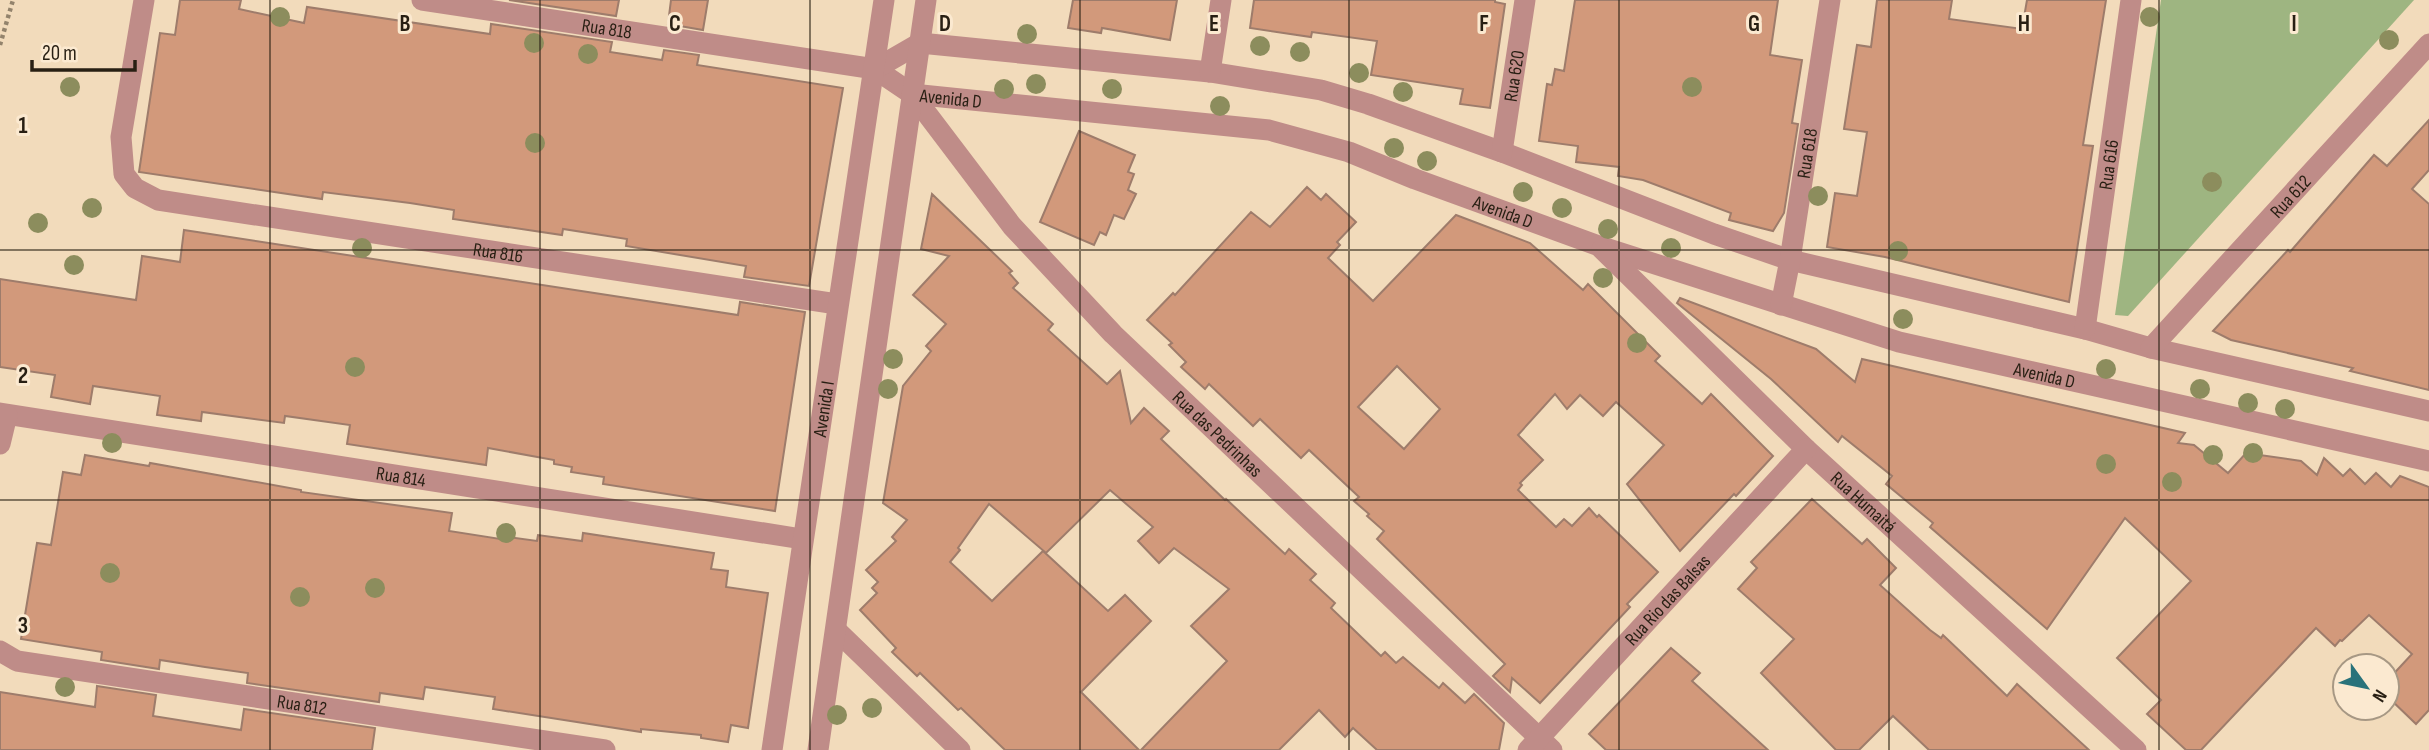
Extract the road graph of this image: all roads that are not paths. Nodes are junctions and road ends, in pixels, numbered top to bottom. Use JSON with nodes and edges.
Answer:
{"nodes":[{"id":1,"x":144,"y":0,"type":"edge"},
{"id":2,"x":422,"y":0,"type":"edge"},
{"id":3,"x":884,"y":0,"type":"edge"},
{"id":4,"x":926,"y":0,"type":"edge"},
{"id":5,"x":1221,"y":0,"type":"edge"},
{"id":6,"x":1525,"y":0,"type":"edge"},
{"id":7,"x":1830,"y":0,"type":"edge"},
{"id":8,"x":2131,"y":0,"type":"edge"},
{"id":9,"x":920,"y":43,"type":"junction"},
{"id":10,"x":2429,"y":44,"type":"edge"},
{"id":11,"x":875,"y":69,"type":"junction"},
{"id":12,"x":1210,"y":72,"type":"junction"},
{"id":13,"x":912,"y":94,"type":"junction"},
{"id":14,"x":1502,"y":152,"type":"junction"},
{"id":15,"x":1599,"y":246,"type":"junction"},
{"id":16,"x":1790,"y":260,"type":"junction"},
{"id":17,"x":837,"y":303,"type":"junction"},
{"id":18,"x":1781,"y":304,"type":"junction"},
{"id":19,"x":2085,"y":329,"type":"junction"},
{"id":20,"x":2151,"y":348,"type":"junction"},
{"id":21,"x":2429,"y":411,"type":"edge"},
{"id":22,"x":4,"y":414,"type":"edge"},
{"id":23,"x":0,"y":444,"type":"edge"},
{"id":24,"x":1805,"y":449,"type":"junction"},
{"id":25,"x":2429,"y":461,"type":"edge"},
{"id":26,"x":802,"y":539,"type":"junction"},
{"id":27,"x":836,"y":630,"type":"junction"},
{"id":28,"x":0,"y":651,"type":"edge"},
{"id":29,"x":1540,"y":746,"type":"edge"},
{"id":30,"x":605,"y":750,"type":"edge"},
{"id":31,"x":772,"y":750,"type":"edge"},
{"id":32,"x":818,"y":750,"type":"edge"},
{"id":33,"x":960,"y":750,"type":"edge"},
{"id":34,"x":2136,"y":750,"type":"edge"}],
"edges":[{"from":1,"to":17,"type":"street","name":"Rua 816"},
{"from":2,"to":11,"type":"street","name":"Rua 818"},
{"from":3,"to":11,"type":"street","name":"Avenida I"},
{"from":4,"to":9,"type":"street"},
{"from":5,"to":12,"type":"street"},
{"from":6,"to":14,"type":"street","name":"Rua 620"},
{"from":7,"to":16,"type":"street","name":"Rua 618"},
{"from":8,"to":19,"type":"street","name":"Rua 616"},
{"from":9,"to":11,"type":"street"},
{"from":9,"to":12,"type":"street"},
{"from":9,"to":13,"type":"street"},
{"from":10,"to":20,"type":"street","name":"Rua 612"},
{"from":11,"to":13,"type":"street","name":"Avenida D"},
{"from":11,"to":17,"type":"street","name":"Avenida I"},
{"from":12,"to":14,"type":"street"},
{"from":13,"to":15,"type":"street","name":"Avenida D"},
{"from":13,"to":27,"type":"street"},
{"from":13,"to":29,"type":"street","name":"Rua das Pedrinhas"},
{"from":14,"to":16,"type":"street"},
{"from":15,"to":18,"type":"street","name":"Avenida D"},
{"from":15,"to":24,"type":"street","name":"Rua Humaitá"},
{"from":16,"to":18,"type":"street","name":"Rua 618"},
{"from":16,"to":19,"type":"street"},
{"from":17,"to":26,"type":"street","name":"Avenida I"},
{"from":18,"to":25,"type":"street","name":"Avenida D"},
{"from":19,"to":20,"type":"street"},
{"from":20,"to":21,"type":"street"},
{"from":22,"to":23,"type":"street"},
{"from":22,"to":26,"type":"street","name":"Rua 814"},
{"from":24,"to":29,"type":"street","name":"Rua Rio das Balsas"},
{"from":24,"to":34,"type":"street","name":"Rua Humaitá"},
{"from":26,"to":31,"type":"street","name":"Avenida I"},
{"from":27,"to":32,"type":"street"},
{"from":27,"to":33,"type":"street"},
{"from":28,"to":30,"type":"street","name":"Rua 812"}]}
